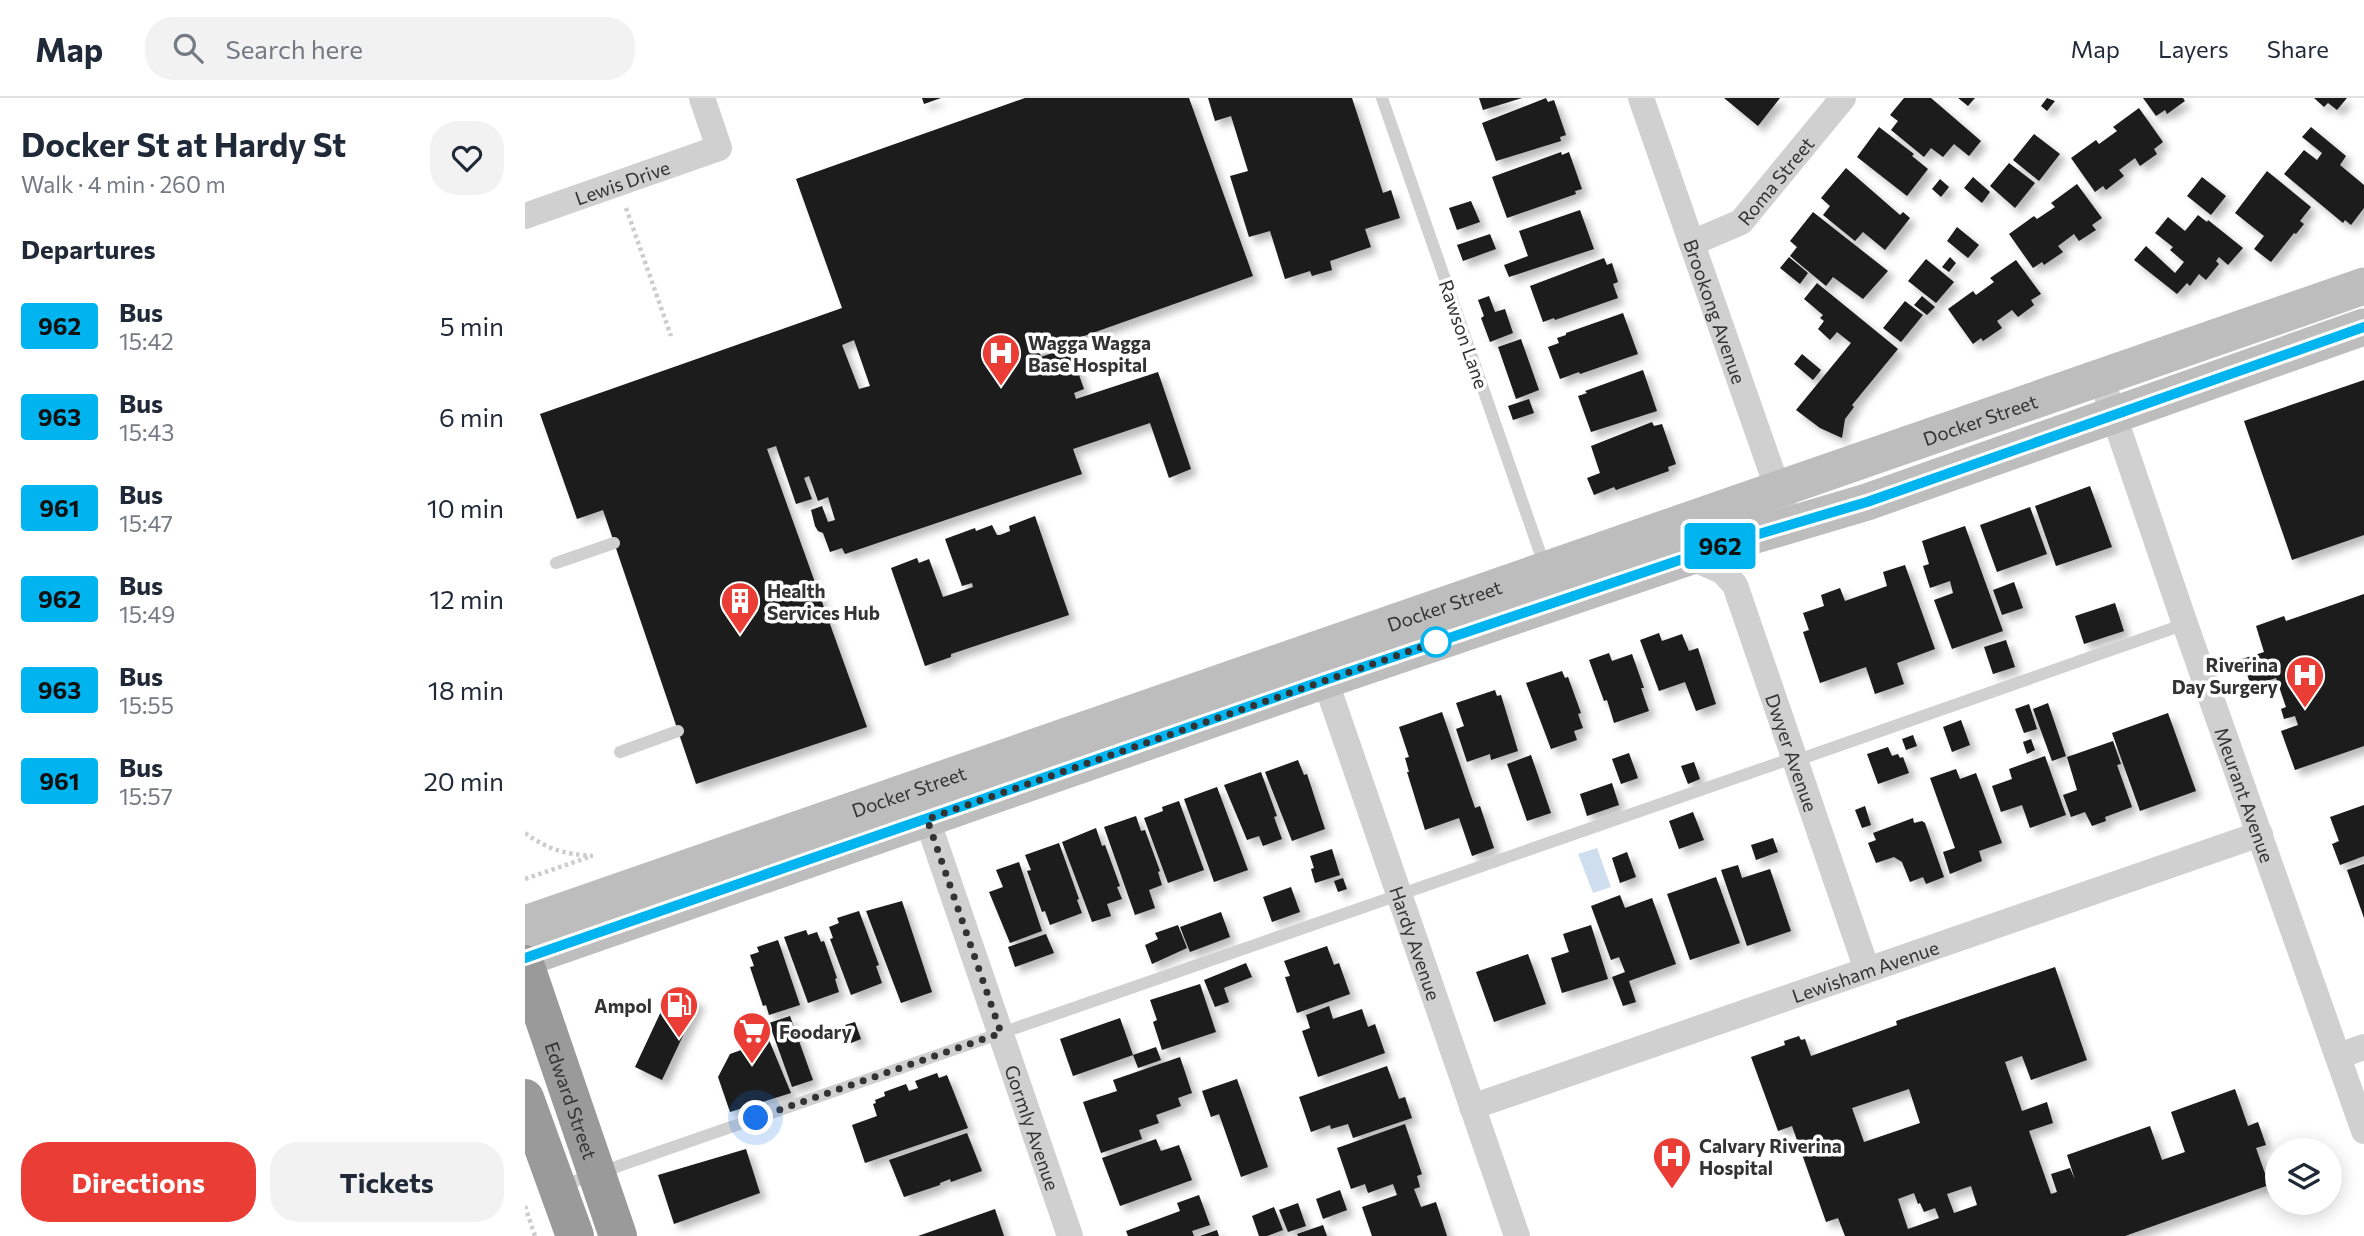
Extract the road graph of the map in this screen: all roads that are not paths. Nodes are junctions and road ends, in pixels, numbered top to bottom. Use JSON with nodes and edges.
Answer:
{"nodes":[{"id":1,"x":702,"y":98,"type":"edge"},
{"id":2,"x":1382,"y":98,"type":"edge"},
{"id":3,"x":1641,"y":98,"type":"edge"},
{"id":4,"x":1843,"y":98,"type":"edge"},
{"id":5,"x":525,"y":216,"type":"edge"},
{"id":6,"x":1692,"y":243,"type":"junction"},
{"id":7,"x":2364,"y":286,"type":"edge"},
{"id":8,"x":2364,"y":327,"type":"edge"},
{"id":9,"x":2101,"y":378,"type":"junction"},
{"id":10,"x":2115,"y":415,"type":"junction"},
{"id":11,"x":1779,"y":490,"type":"junction"},
{"id":12,"x":1790,"y":526,"type":"junction"},
{"id":13,"x":614,"y":543,"type":"dead end"},
{"id":14,"x":1690,"y":557,"type":"junction"},
{"id":15,"x":556,"y":564,"type":"dead end"},
{"id":16,"x":1546,"y":571,"type":"junction"},
{"id":17,"x":2185,"y":624,"type":"junction"},
{"id":18,"x":1320,"y":665,"type":"junction"},
{"id":19,"x":678,"y":731,"type":"dead end"},
{"id":20,"x":621,"y":752,"type":"dead end"},
{"id":21,"x":1794,"y":760,"type":"junction"},
{"id":22,"x":927,"y":819,"type":"junction"},
{"id":23,"x":2260,"y":834,"type":"junction"},
{"id":24,"x":1399,"y":895,"type":"junction"},
{"id":25,"x":525,"y":924,"type":"edge"},
{"id":26,"x":525,"y":958,"type":"edge"},
{"id":27,"x":525,"y":964,"type":"edge"},
{"id":28,"x":1867,"y":970,"type":"junction"},
{"id":29,"x":1001,"y":1033,"type":"junction"},
{"id":30,"x":2364,"y":1047,"type":"edge"},
{"id":31,"x":2337,"y":1056,"type":"junction"},
{"id":32,"x":525,"y":1097,"type":"edge"},
{"id":33,"x":1472,"y":1107,"type":"junction"},
{"id":34,"x":2364,"y":1131,"type":"edge"},
{"id":35,"x":597,"y":1174,"type":"junction"},
{"id":36,"x":558,"y":1188,"type":"junction"},
{"id":37,"x":575,"y":1236,"type":"edge"},
{"id":38,"x":618,"y":1236,"type":"edge"},
{"id":39,"x":1070,"y":1236,"type":"edge"},
{"id":40,"x":1517,"y":1236,"type":"edge"}],
"edges":[{"from":1,"to":5,"type":"street","name":"Lewis Drive"},
{"from":2,"to":16,"type":"lane","name":"Rawson Lane"},
{"from":3,"to":6,"type":"street","name":"Brookong Avenue"},
{"from":4,"to":6,"type":"street","name":"Roma Street"},
{"from":6,"to":11,"type":"street","name":"Brookong Avenue"},
{"from":7,"to":9,"type":"main road","name":"Docker Street"},
{"from":8,"to":10,"type":"main road","name":"Docker Street"},
{"from":9,"to":10,"type":"street","name":"Meurant Avenue"},
{"from":9,"to":11,"type":"main road","name":"Docker Street"},
{"from":10,"to":12,"type":"main road","name":"Docker Street"},
{"from":10,"to":17,"type":"street","name":"Meurant Avenue"},
{"from":11,"to":12,"type":"street","name":"Brookong Avenue"},
{"from":11,"to":16,"type":"main road","name":"Docker Street"},
{"from":12,"to":14,"type":"main road","name":"Docker Street"},
{"from":13,"to":15,"type":"lane"},
{"from":14,"to":18,"type":"main road","name":"Docker Street"},
{"from":14,"to":21,"type":"street","name":"Dwyer Avenue"},
{"from":16,"to":18,"type":"main road","name":"Docker Street"},
{"from":17,"to":21,"type":"lane"},
{"from":17,"to":23,"type":"street","name":"Meurant Avenue"},
{"from":18,"to":22,"type":"main road","name":"Docker Street"},
{"from":18,"to":24,"type":"street","name":"Hardy Avenue"},
{"from":18,"to":25,"type":"main road","name":"Docker Street"},
{"from":19,"to":20,"type":"lane"},
{"from":21,"to":24,"type":"lane"},
{"from":21,"to":28,"type":"street","name":"Dwyer Avenue"},
{"from":22,"to":26,"type":"main road","name":"Docker Street"},
{"from":22,"to":29,"type":"street","name":"Gormly Avenue"},
{"from":23,"to":28,"type":"street","name":"Lewisham Avenue"},
{"from":23,"to":31,"type":"street","name":"Meurant Avenue"},
{"from":24,"to":29,"type":"lane"},
{"from":24,"to":33,"type":"street","name":"Hardy Avenue"},
{"from":27,"to":35,"type":"highway","name":"Edward Street"},
{"from":28,"to":33,"type":"street","name":"Lewisham Avenue"},
{"from":29,"to":35,"type":"lane"},
{"from":29,"to":39,"type":"street","name":"Gormly Avenue"},
{"from":30,"to":31,"type":"street"},
{"from":31,"to":34,"type":"street","name":"Meurant Avenue"},
{"from":32,"to":36,"type":"highway"},
{"from":33,"to":40,"type":"street","name":"Hardy Avenue"},
{"from":35,"to":36,"type":"lane"},
{"from":35,"to":38,"type":"highway","name":"Edward Street"},
{"from":36,"to":37,"type":"highway"}]}
